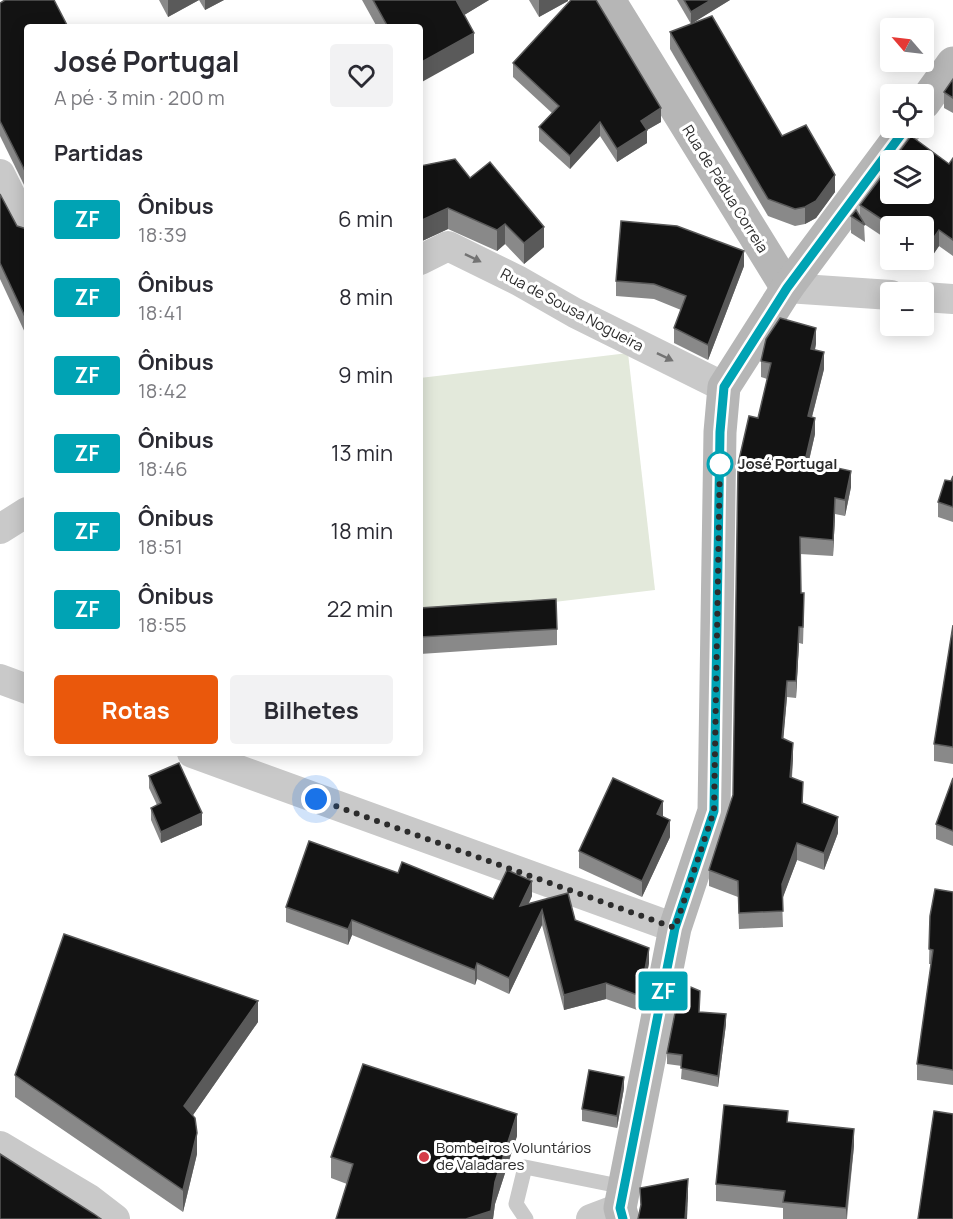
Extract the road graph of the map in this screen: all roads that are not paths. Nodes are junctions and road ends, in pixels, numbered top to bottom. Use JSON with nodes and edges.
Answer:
{"nodes":[{"id":1,"x":609,"y":0,"type":"edge"},
{"id":2,"x":953,"y":63,"type":"edge"},
{"id":3,"x":934,"y":89,"type":"edge"},
{"id":4,"x":899,"y":138,"type":"edge"},
{"id":5,"x":0,"y":174,"type":"edge"},
{"id":6,"x":24,"y":222,"type":"edge"},
{"id":7,"x":423,"y":258,"type":"edge"},
{"id":8,"x":787,"y":288,"type":"junction"},
{"id":9,"x":880,"y":294,"type":"edge"},
{"id":10,"x":934,"y":298,"type":"edge"},
{"id":11,"x":953,"y":299,"type":"edge"},
{"id":12,"x":724,"y":387,"type":"junction"},
{"id":13,"x":24,"y":514,"type":"edge"},
{"id":14,"x":0,"y":529,"type":"edge"},
{"id":15,"x":0,"y":679,"type":"edge"},
{"id":16,"x":24,"y":688,"type":"edge"},
{"id":17,"x":200,"y":756,"type":"edge"},
{"id":18,"x":675,"y":928,"type":"junction"},
{"id":19,"x":0,"y":1146,"type":"edge"},
{"id":20,"x":615,"y":1208,"type":"edge"},
{"id":21,"x":115,"y":1219,"type":"edge"},
{"id":22,"x":526,"y":1219,"type":"edge"}],
"edges":[{"from":1,"to":8,"type":"main road","name":"Rua de Pádua Correia"},
{"from":2,"to":3,"type":"main road"},
{"from":4,"to":8,"type":"main road"},
{"from":5,"to":6,"type":"street"},
{"from":7,"to":12,"type":"street","name":"Rua de Sousa Nogueira","one_way":true},
{"from":8,"to":9,"type":"street"},
{"from":8,"to":12,"type":"main road"},
{"from":10,"to":11,"type":"street"},
{"from":12,"to":18,"type":"main road"},
{"from":13,"to":14,"type":"street"},
{"from":15,"to":16,"type":"street"},
{"from":17,"to":18,"type":"street"},
{"from":18,"to":20,"type":"main road"},
{"from":19,"to":21,"type":"street"},
{"from":20,"to":22,"type":"lane"}]}
